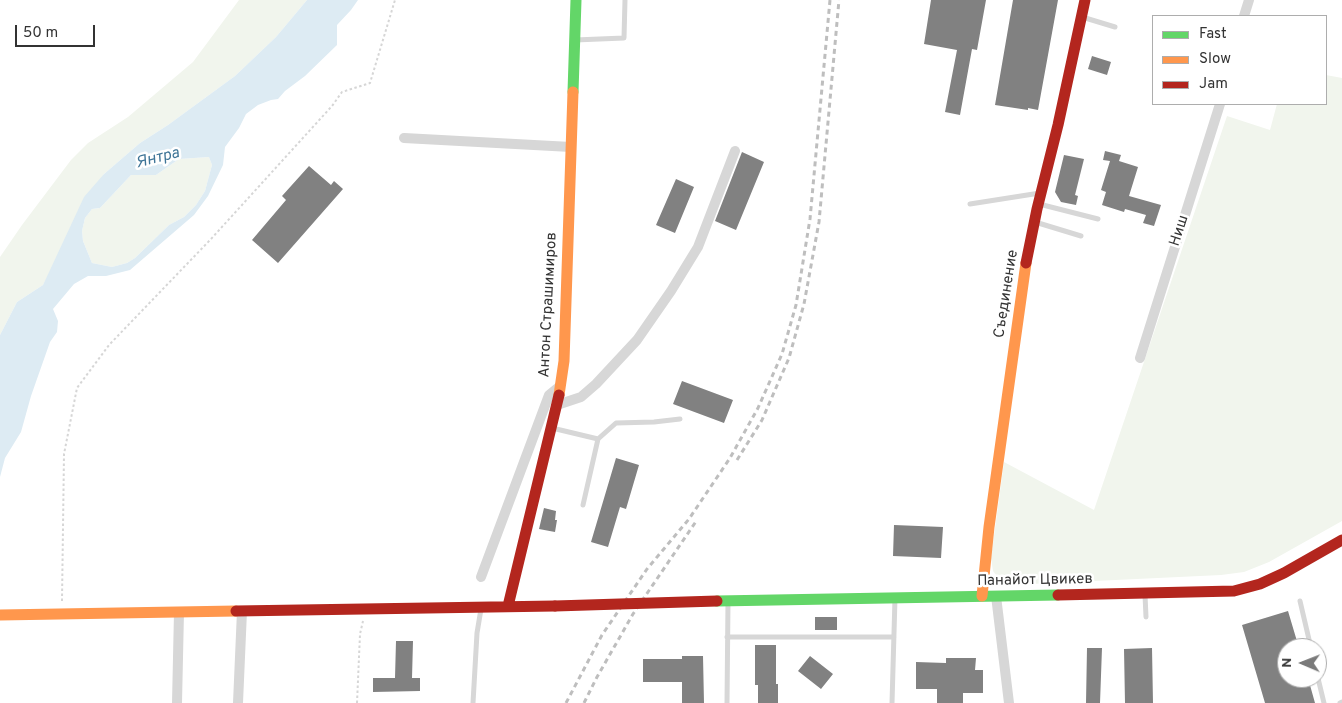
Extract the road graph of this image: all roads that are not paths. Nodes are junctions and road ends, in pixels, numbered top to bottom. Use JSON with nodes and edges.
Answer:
{"nodes":[{"id":1,"x":576,"y":0,"type":"edge"},
{"id":2,"x":624,"y":0,"type":"edge"},
{"id":3,"x":1085,"y":0,"type":"edge"},
{"id":4,"x":1249,"y":0,"type":"edge"},
{"id":5,"x":1244,"y":15,"type":"edge"},
{"id":6,"x":1082,"y":17,"type":"junction"},
{"id":7,"x":1115,"y":26,"type":"dead end"},
{"id":8,"x":575,"y":40,"type":"junction"},
{"id":9,"x":1220,"y":105,"type":"edge"},
{"id":10,"x":404,"y":138,"type":"dead end"},
{"id":11,"x":571,"y":146,"type":"junction"},
{"id":12,"x":735,"y":152,"type":"dead end"},
{"id":13,"x":1039,"y":199,"type":"junction"},
{"id":14,"x":970,"y":204,"type":"dead end"},
{"id":15,"x":1098,"y":218,"type":"dead end"},
{"id":16,"x":1034,"y":222,"type":"junction"},
{"id":17,"x":1081,"y":236,"type":"dead end"},
{"id":18,"x":1140,"y":358,"type":"dead end"},
{"id":19,"x":560,"y":386,"type":"junction"},
{"id":20,"x":557,"y":405,"type":"junction"},
{"id":21,"x":680,"y":419,"type":"dead end"},
{"id":22,"x":551,"y":428,"type":"junction"},
{"id":23,"x":598,"y":440,"type":"junction"},
{"id":24,"x":583,"y":506,"type":"dead end"},
{"id":25,"x":1341,"y":542,"type":"edge"},
{"id":26,"x":481,"y":576,"type":"dead end"},
{"id":27,"x":1145,"y":594,"type":"junction"},
{"id":28,"x":982,"y":596,"type":"junction"},
{"id":29,"x":996,"y":596,"type":"junction"},
{"id":30,"x":895,"y":598,"type":"junction"},
{"id":31,"x":722,"y":601,"type":"junction"},
{"id":32,"x":1300,"y":601,"type":"dead end"},
{"id":33,"x":508,"y":606,"type":"junction"},
{"id":34,"x":481,"y":607,"type":"junction"},
{"id":35,"x":242,"y":611,"type":"junction"},
{"id":36,"x":179,"y":612,"type":"junction"},
{"id":37,"x":0,"y":615,"type":"edge"},
{"id":38,"x":1146,"y":617,"type":"dead end"},
{"id":39,"x":727,"y":637,"type":"junction"},
{"id":40,"x":894,"y":638,"type":"junction"},
{"id":41,"x":1309,"y":638,"type":"edge"},
{"id":42,"x":1320,"y":688,"type":"edge"},
{"id":43,"x":177,"y":703,"type":"edge"},
{"id":44,"x":238,"y":703,"type":"edge"},
{"id":45,"x":473,"y":703,"type":"edge"},
{"id":46,"x":727,"y":703,"type":"edge"},
{"id":47,"x":892,"y":703,"type":"edge"},
{"id":48,"x":1008,"y":703,"type":"edge"},
{"id":49,"x":1324,"y":703,"type":"edge"}],
"edges":[{"from":1,"to":8,"type":"main road","name":"Антон Страшимиров"},
{"from":2,"to":8,"type":"lane"},
{"from":3,"to":6,"type":"main road","name":"Съединение"},
{"from":4,"to":5,"type":"street"},
{"from":6,"to":7,"type":"lane"},
{"from":6,"to":13,"type":"main road","name":"Съединение"},
{"from":8,"to":11,"type":"main road","name":"Антон Страшимиров"},
{"from":9,"to":18,"type":"street","name":"Ниш"},
{"from":10,"to":11,"type":"street"},
{"from":11,"to":19,"type":"main road","name":"Антон Страшимиров"},
{"from":12,"to":20,"type":"street"},
{"from":13,"to":14,"type":"lane"},
{"from":13,"to":15,"type":"lane"},
{"from":13,"to":16,"type":"main road","name":"Съединение"},
{"from":16,"to":17,"type":"lane"},
{"from":16,"to":28,"type":"main road","name":"Съединение"},
{"from":19,"to":20,"type":"main road","name":"Антон Страшимиров"},
{"from":19,"to":26,"type":"street"},
{"from":20,"to":22,"type":"main road","name":"Антон Страшимиров"},
{"from":21,"to":23,"type":"lane"},
{"from":22,"to":23,"type":"lane"},
{"from":22,"to":33,"type":"main road","name":"Антон Страшимиров"},
{"from":23,"to":24,"type":"lane"},
{"from":25,"to":27,"type":"main road","name":"Панайот Цвикев"},
{"from":27,"to":29,"type":"main road","name":"Панайот Цвикев"},
{"from":27,"to":38,"type":"lane"},
{"from":28,"to":29,"type":"main road","name":"Панайот Цвикев"},
{"from":28,"to":30,"type":"main road","name":"Панайот Цвикев"},
{"from":29,"to":48,"type":"street"},
{"from":30,"to":31,"type":"main road","name":"Панайот Цвикев"},
{"from":30,"to":40,"type":"lane"},
{"from":31,"to":33,"type":"main road","name":"Панайот Цвикев","bridge":true},
{"from":31,"to":39,"type":"lane"},
{"from":32,"to":41,"type":"lane"},
{"from":33,"to":34,"type":"main road","name":"Панайот Цвикев"},
{"from":34,"to":35,"type":"main road","name":"Панайот Цвикев"},
{"from":34,"to":45,"type":"lane"},
{"from":35,"to":36,"type":"main road","name":"Панайот Цвикев"},
{"from":35,"to":44,"type":"street"},
{"from":36,"to":37,"type":"main road","name":"Панайот Цвикев"},
{"from":36,"to":43,"type":"street"},
{"from":39,"to":40,"type":"lane"},
{"from":39,"to":46,"type":"lane"},
{"from":40,"to":47,"type":"lane"},
{"from":42,"to":49,"type":"lane"}]}
